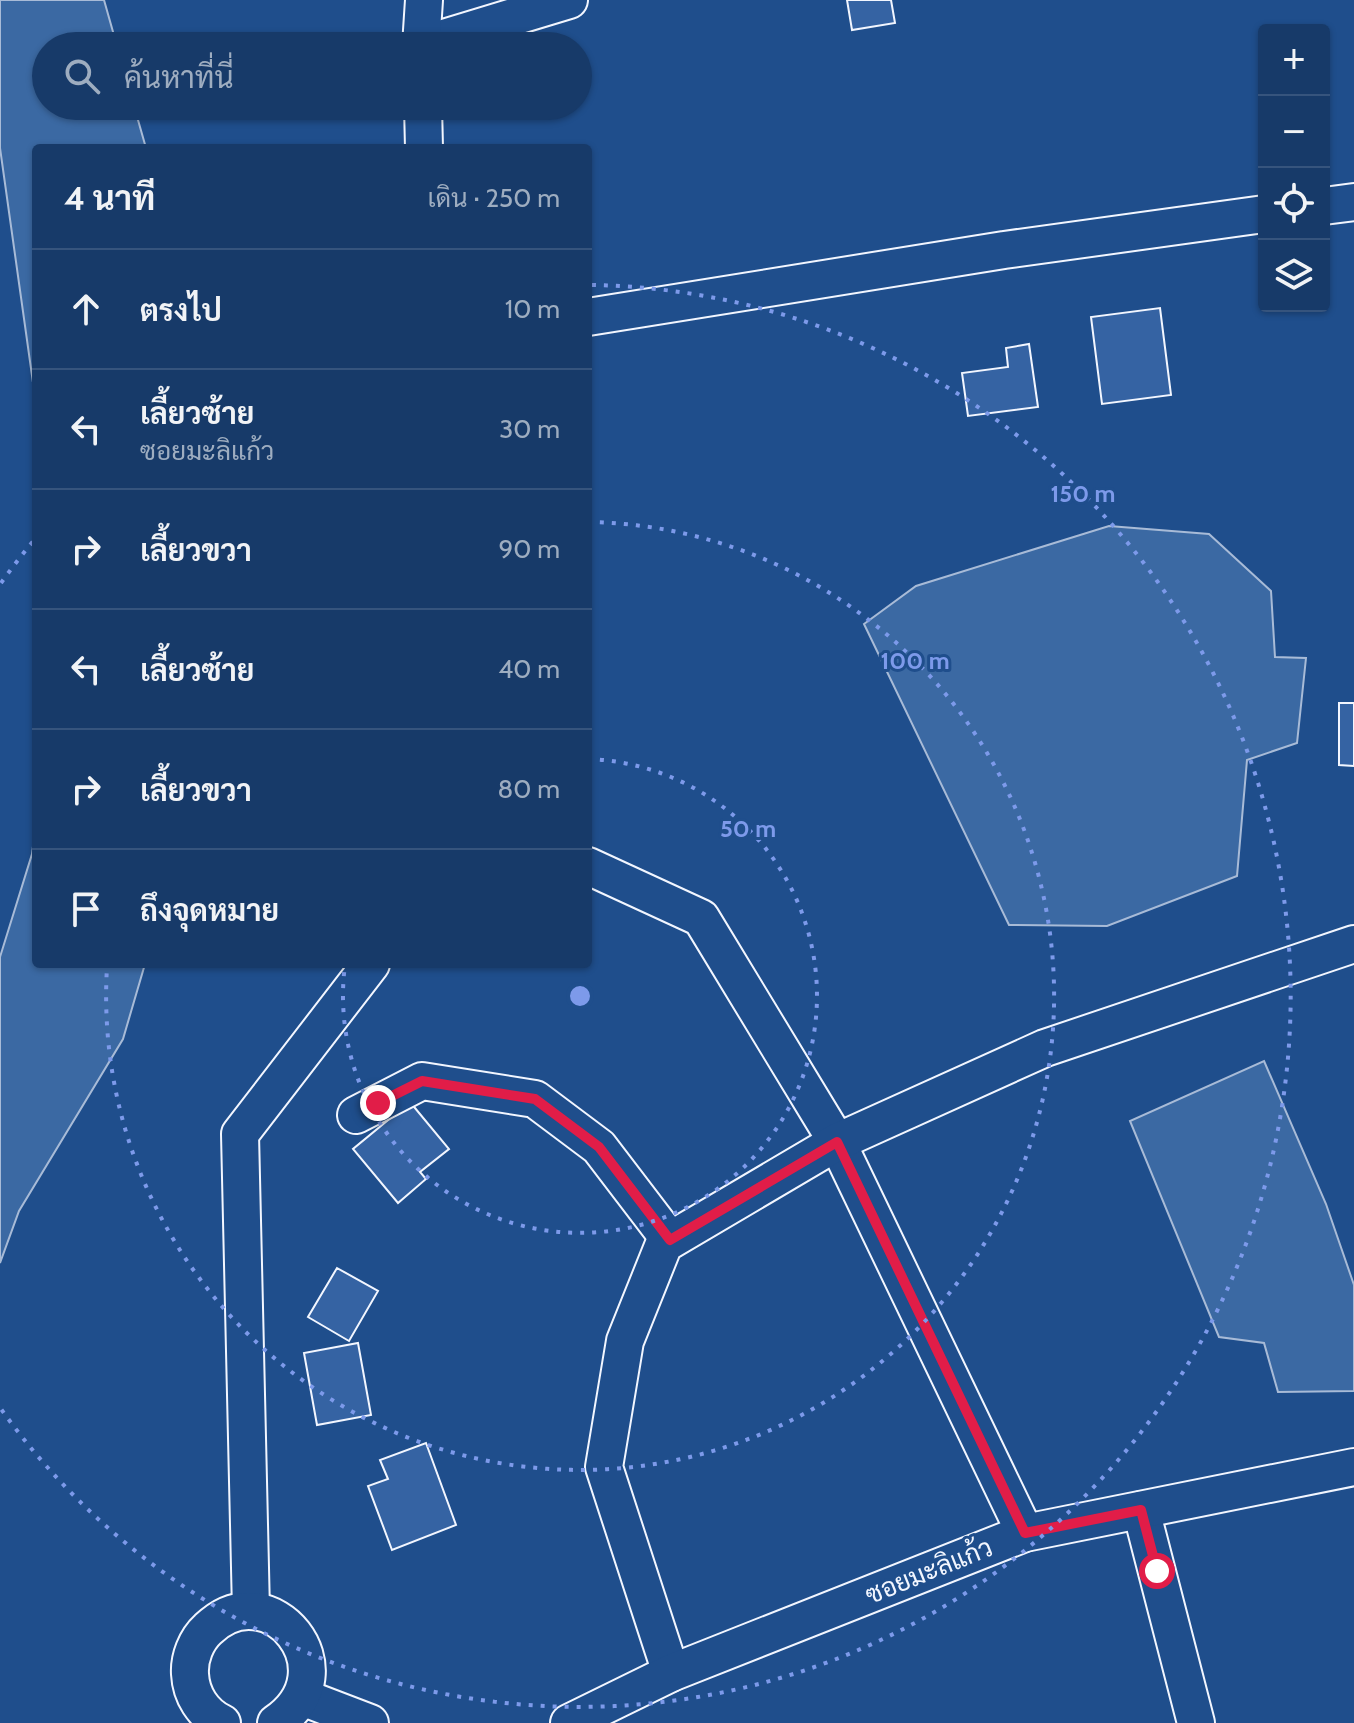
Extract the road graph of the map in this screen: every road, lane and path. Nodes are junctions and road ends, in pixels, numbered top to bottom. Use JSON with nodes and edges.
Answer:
{"nodes":[{"id":1,"x":424,"y":0,"type":"edge"},
{"id":2,"x":569,"y":0,"type":"edge"},
{"id":3,"x":422,"y":32,"type":"edge"},
{"id":4,"x":466,"y":32,"type":"edge"},
{"id":5,"x":423,"y":120,"type":"edge"},
{"id":6,"x":424,"y":144,"type":"edge"},
{"id":7,"x":1354,"y":202,"type":"edge"},
{"id":8,"x":1330,"y":205,"type":"edge"},
{"id":9,"x":1258,"y":215,"type":"edge"},
{"id":10,"x":592,"y":316,"type":"edge"},
{"id":11,"x":592,"y":868,"type":"edge"},
{"id":12,"x":1354,"y":944,"type":"edge"},
{"id":13,"x":368,"y":968,"type":"edge"},
{"id":14,"x":356,"y":1115,"type":"dead end"},
{"id":15,"x":837,"y":1142,"type":"junction"},
{"id":16,"x":670,"y":1240,"type":"junction"},
{"id":17,"x":1354,"y":1467,"type":"edge"},
{"id":18,"x":1141,"y":1510,"type":"junction"},
{"id":19,"x":1025,"y":1533,"type":"junction"},
{"id":20,"x":251,"y":1611,"type":"junction"},
{"id":21,"x":671,"y":1673,"type":"junction"},
{"id":22,"x":302,"y":1697,"type":"junction"},
{"id":23,"x":204,"y":1718,"type":"edge"},
{"id":24,"x":276,"y":1723,"type":"edge"},
{"id":25,"x":370,"y":1723,"type":"edge"},
{"id":26,"x":569,"y":1723,"type":"edge"},
{"id":27,"x":1196,"y":1723,"type":"edge"}],
"edges":[{"from":1,"to":3,"type":"street"},
{"from":2,"to":4,"type":"street"},
{"from":5,"to":6,"type":"street"},
{"from":7,"to":8,"type":"street"},
{"from":9,"to":10,"type":"street"},
{"from":11,"to":15,"type":"street"},
{"from":12,"to":15,"type":"street"},
{"from":13,"to":20,"type":"street"},
{"from":14,"to":16,"type":"street"},
{"from":15,"to":16,"type":"street"},
{"from":15,"to":19,"type":"street"},
{"from":16,"to":21,"type":"street"},
{"from":17,"to":18,"type":"street","name":"ซอยมะลิแก้ว"},
{"from":18,"to":19,"type":"street","name":"ซอยมะลิแก้ว"},
{"from":18,"to":27,"type":"street"},
{"from":19,"to":21,"type":"street","name":"ซอยมะลิแก้ว"},
{"from":20,"to":22,"type":"street"},
{"from":20,"to":23,"type":"street"},
{"from":21,"to":26,"type":"street","name":"ซอยมะลิแก้ว"},
{"from":22,"to":24,"type":"street"},
{"from":22,"to":25,"type":"street"}]}
